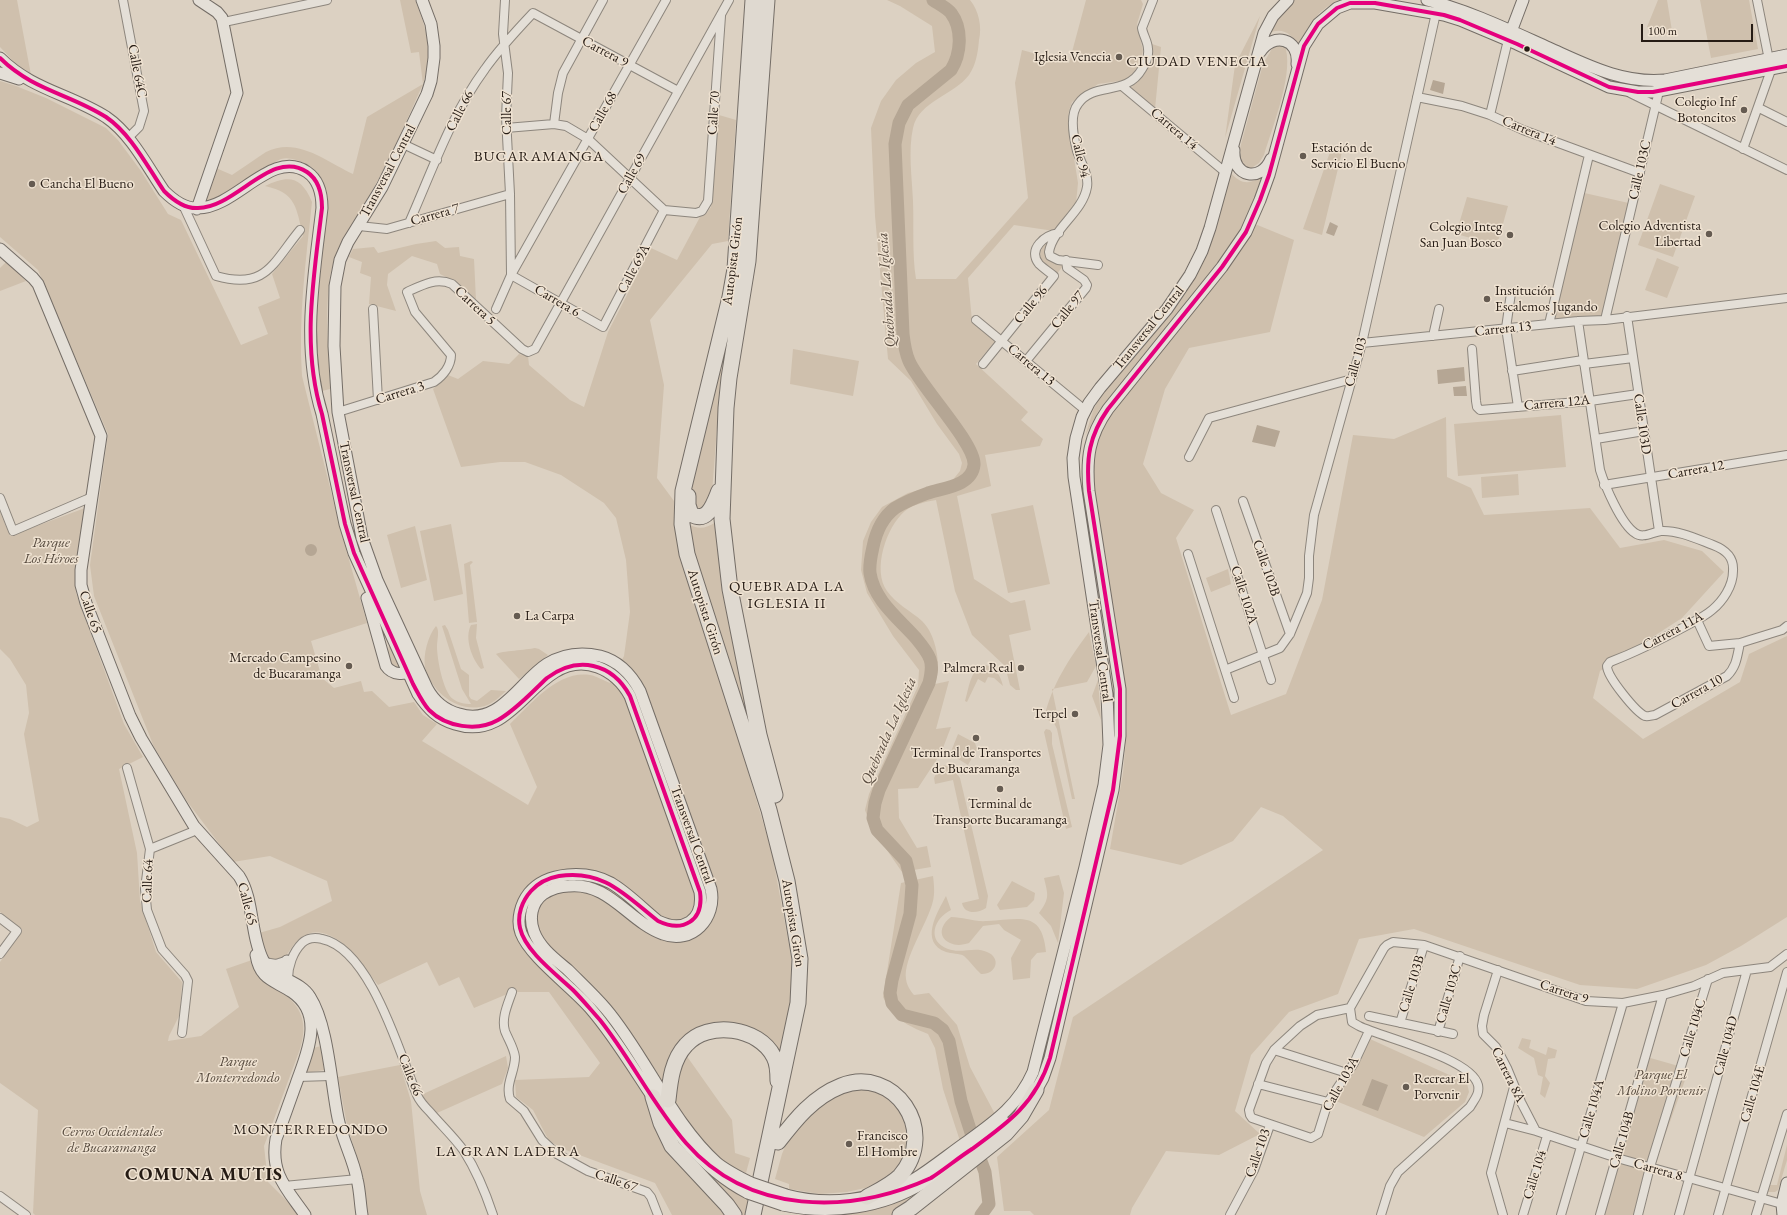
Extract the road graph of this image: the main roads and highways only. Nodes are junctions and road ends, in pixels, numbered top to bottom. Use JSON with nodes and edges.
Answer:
{"nodes":[{"id":1,"x":199,"y":0,"type":"edge"},
{"id":2,"x":422,"y":0,"type":"edge"},
{"id":3,"x":753,"y":0,"type":"edge"},
{"id":4,"x":767,"y":0,"type":"edge"},
{"id":5,"x":1288,"y":0,"type":"edge"},
{"id":6,"x":1430,"y":0,"type":"edge"},
{"id":7,"x":1524,"y":0,"type":"edge"},
{"id":8,"x":1510,"y":36,"type":"junction"},
{"id":9,"x":1787,"y":55,"type":"edge"},
{"id":10,"x":0,"y":58,"type":"edge"},
{"id":11,"x":1255,"y":61,"type":"junction"},
{"id":12,"x":1770,"y":65,"type":"junction"},
{"id":13,"x":1787,"y":66,"type":"edge"},
{"id":14,"x":0,"y":73,"type":"edge"},
{"id":15,"x":1295,"y":78,"type":"junction"},
{"id":16,"x":30,"y":82,"type":"junction"},
{"id":17,"x":1235,"y":136,"type":"junction"},
{"id":18,"x":1276,"y":147,"type":"junction"},
{"id":19,"x":197,"y":208,"type":"junction"},
{"id":20,"x":2,"y":255,"type":"edge"},
{"id":21,"x":686,"y":473,"type":"junction"},
{"id":22,"x":723,"y":480,"type":"junction"},
{"id":23,"x":359,"y":566,"type":"junction"},
{"id":24,"x":413,"y":671,"type":"junction"},
{"id":25,"x":530,"y":686,"type":"junction"},
{"id":26,"x":255,"y":938,"type":"junction"},
{"id":27,"x":291,"y":957,"type":"road end"},
{"id":28,"x":282,"y":980,"type":"junction"},
{"id":29,"x":324,"y":1038,"type":"junction"},
{"id":30,"x":311,"y":1041,"type":"junction"},
{"id":31,"x":1036,"y":1090,"type":"joint"},
{"id":32,"x":653,"y":1097,"type":"junction"},
{"id":33,"x":668,"y":1100,"type":"junction"},
{"id":34,"x":777,"y":1103,"type":"junction"},
{"id":35,"x":988,"y":1137,"type":"junction"},
{"id":36,"x":778,"y":1142,"type":"junction"},
{"id":37,"x":965,"y":1153,"type":"junction"},
{"id":38,"x":1787,"y":1183,"type":"edge"},
{"id":39,"x":749,"y":1188,"type":"junction"},
{"id":40,"x":867,"y":1197,"type":"junction"},
{"id":41,"x":784,"y":1200,"type":"junction"},
{"id":42,"x":1783,"y":1210,"type":"edge"},
{"id":43,"x":305,"y":1215,"type":"edge"},
{"id":44,"x":362,"y":1215,"type":"edge"},
{"id":45,"x":734,"y":1215,"type":"edge"},
{"id":46,"x":753,"y":1215,"type":"edge"},
{"id":47,"x":762,"y":1215,"type":"edge"},
{"id":48,"x":900,"y":1215,"type":"edge"}],
"edges":[{"from":1,"to":19,"type":"main road"},
{"from":2,"to":24,"type":"main road","name":"Transversal Central"},
{"from":3,"to":21,"type":"highway","name":"Autopista Girón"},
{"from":4,"to":22,"type":"highway","name":"Autopista Girón"},
{"from":5,"to":11,"type":"main road","name":"Transversal Central"},
{"from":6,"to":8,"type":"main road","name":"Transversal Central"},
{"from":7,"to":8,"type":"main road"},
{"from":8,"to":12,"type":"main road","name":"Transversal Central"},
{"from":8,"to":12,"type":"main road","name":"Transversal Central"},
{"from":8,"to":15,"type":"main road","name":"Transversal Central"},
{"from":9,"to":12,"type":"main road","name":"Transversal Central"},
{"from":10,"to":16,"type":"main road","name":"Transversal Central"},
{"from":11,"to":15,"type":"main road"},
{"from":11,"to":17,"type":"main road","name":"Transversal Central"},
{"from":12,"to":13,"type":"main road","name":"Transversal Central"},
{"from":14,"to":16,"type":"main road"},
{"from":15,"to":18,"type":"main road","name":"Transversal Central"},
{"from":16,"to":19,"type":"main road","name":"Transversal Central"},
{"from":17,"to":18,"type":"main road"},
{"from":17,"to":35,"type":"main road","name":"Transversal Central"},
{"from":18,"to":31,"type":"main road","name":"Transversal Central"},
{"from":19,"to":23,"type":"main road","name":"Transversal Central"},
{"from":20,"to":26,"type":"main road","name":"Calle 65"},
{"from":21,"to":22,"type":"highway"},
{"from":21,"to":34,"type":"highway","name":"Autopista Girón"},
{"from":22,"to":36,"type":"highway","name":"Autopista Girón"},
{"from":23,"to":24,"type":"main road","name":"Transversal Central"},
{"from":23,"to":24,"type":"main road"},
{"from":24,"to":25,"type":"main road","name":"Transversal Central"},
{"from":25,"to":32,"type":"main road","name":"Transversal Central"},
{"from":25,"to":33,"type":"main road","name":"Transversal Central"},
{"from":26,"to":28,"type":"main road","name":"Calle 65"},
{"from":26,"to":28,"type":"main road","name":"Calle 65"},
{"from":27,"to":28,"type":"main road"},
{"from":28,"to":29,"type":"main road","name":"Calle 65"},
{"from":28,"to":30,"type":"main road","name":"Calle 65"},
{"from":29,"to":30,"type":"main road"},
{"from":29,"to":44,"type":"main road","name":"Calle 65"},
{"from":30,"to":43,"type":"main road"},
{"from":31,"to":35,"type":"highway"},
{"from":32,"to":39,"type":"main road","name":"Transversal Central"},
{"from":32,"to":45,"type":"highway"},
{"from":33,"to":34,"type":"highway"},
{"from":33,"to":39,"type":"main road","name":"Transversal Central"},
{"from":34,"to":46,"type":"highway","name":"Autopista Girón"},
{"from":35,"to":37,"type":"highway"},
{"from":36,"to":40,"type":"highway"},
{"from":36,"to":47,"type":"highway","name":"Autopista Girón"},
{"from":37,"to":40,"type":"main road","name":"Transversal Central"},
{"from":37,"to":41,"type":"main road","name":"Transversal Central"},
{"from":37,"to":48,"type":"highway"},
{"from":38,"to":42,"type":"main road"},
{"from":39,"to":41,"type":"main road","name":"Transversal Central","bridge":true},
{"from":40,"to":41,"type":"main road","name":"Transversal Central"}]}
